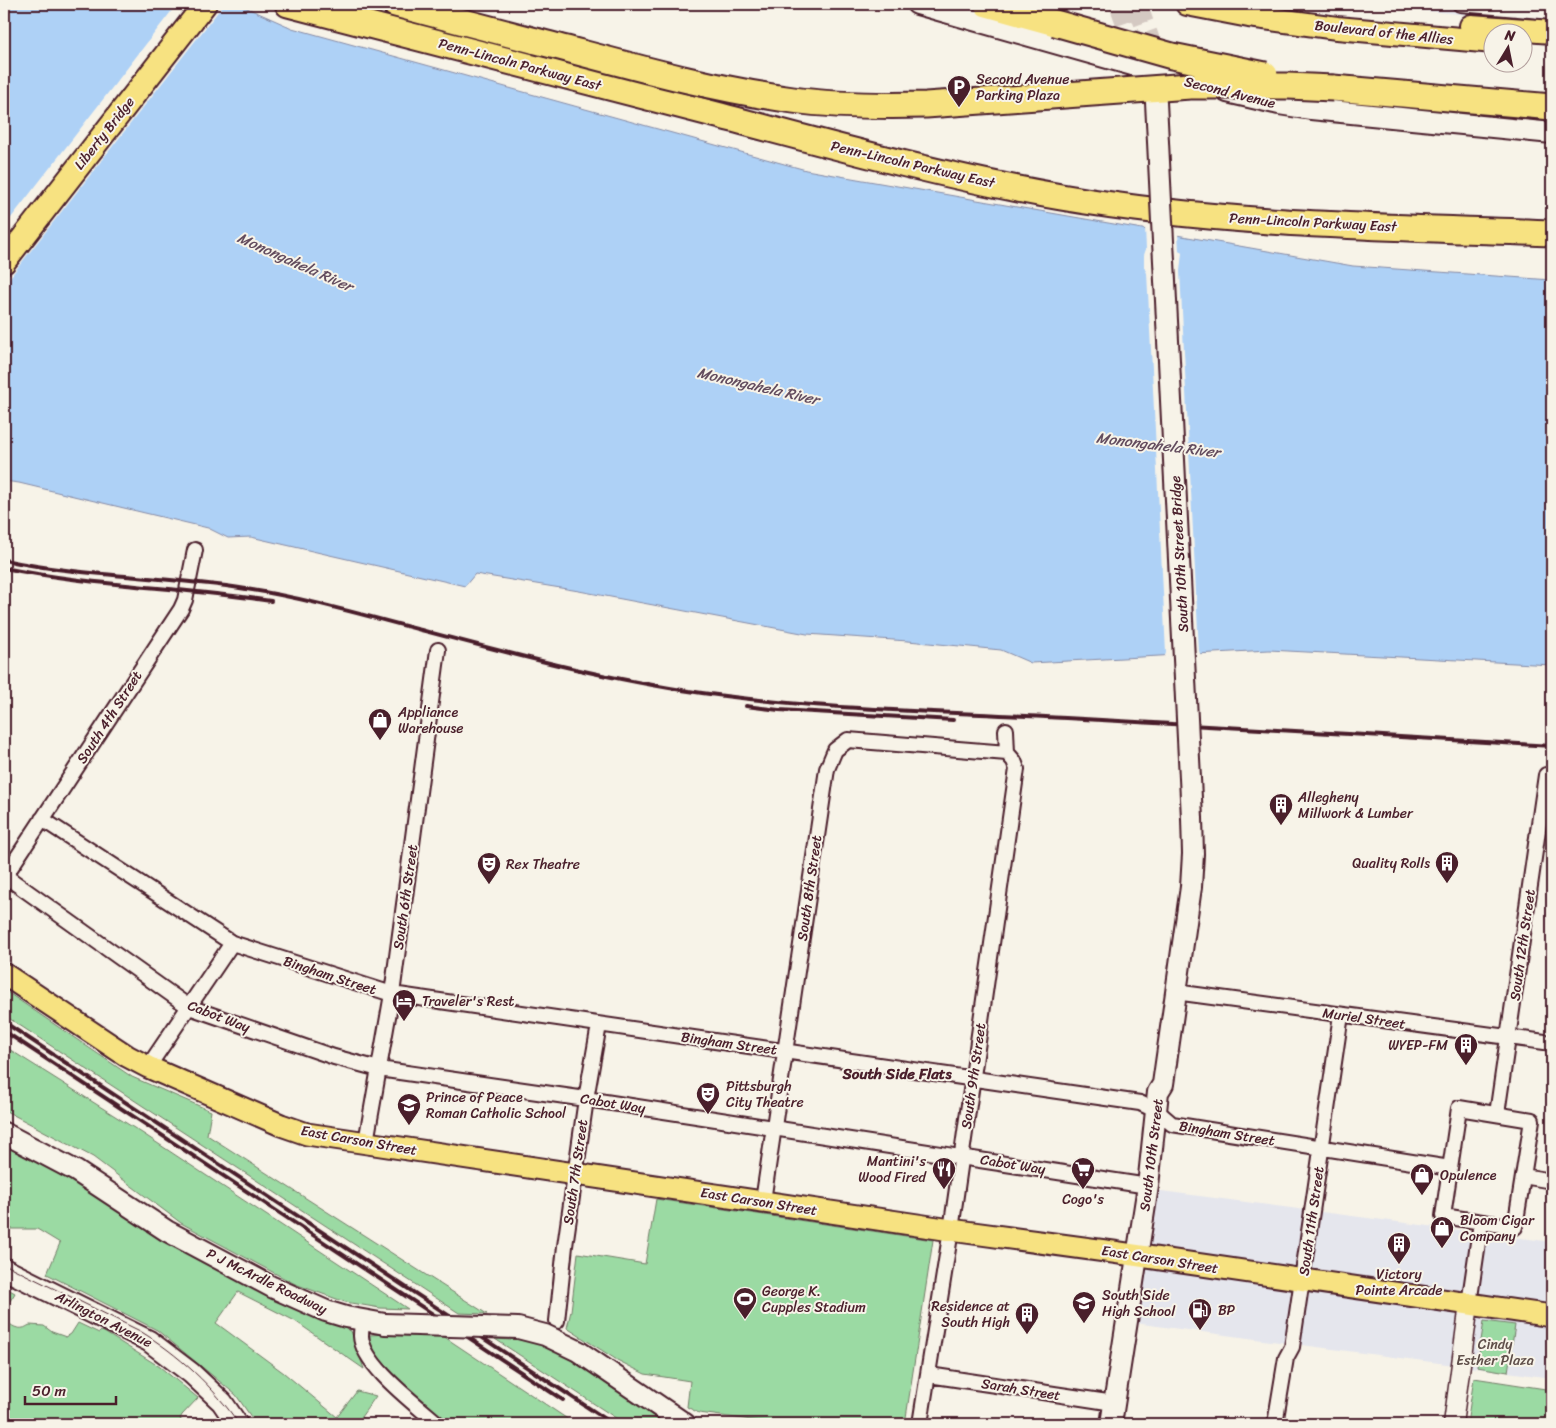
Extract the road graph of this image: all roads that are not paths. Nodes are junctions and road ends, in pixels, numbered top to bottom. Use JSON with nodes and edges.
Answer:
{"nodes":[{"id":1,"x":205,"y":4,"type":"edge"},
{"id":2,"x":288,"y":4,"type":"edge"},
{"id":3,"x":315,"y":4,"type":"edge"},
{"id":4,"x":395,"y":4,"type":"edge"},
{"id":5,"x":917,"y":4,"type":"edge"},
{"id":6,"x":987,"y":4,"type":"edge"},
{"id":7,"x":1187,"y":4,"type":"edge"},
{"id":8,"x":1276,"y":4,"type":"edge"},
{"id":9,"x":1460,"y":4,"type":"edge"},
{"id":10,"x":1552,"y":12,"type":"edge"},
{"id":11,"x":387,"y":29,"type":"junction"},
{"id":12,"x":1552,"y":32,"type":"edge"},
{"id":13,"x":1131,"y":37,"type":"tunnel mouth"},
{"id":14,"x":1484,"y":41,"type":"edge"},
{"id":15,"x":1150,"y":43,"type":"tunnel mouth"},
{"id":16,"x":1534,"y":45,"type":"edge"},
{"id":17,"x":1552,"y":46,"type":"edge"},
{"id":18,"x":1151,"y":72,"type":"junction"},
{"id":19,"x":1333,"y":88,"type":"junction"},
{"id":20,"x":1552,"y":107,"type":"edge"},
{"id":21,"x":1552,"y":133,"type":"edge"},
{"id":22,"x":1552,"y":233,"type":"edge"},
{"id":23,"x":4,"y":262,"type":"edge"},
{"id":24,"x":195,"y":550,"type":"dead end"},
{"id":25,"x":438,"y":650,"type":"dead end"},
{"id":26,"x":1006,"y":730,"type":"dead end"},
{"id":27,"x":1007,"y":753,"type":"junction"},
{"id":28,"x":1549,"y":775,"type":"edge"},
{"id":29,"x":42,"y":819,"type":"junction"},
{"id":30,"x":4,"y":876,"type":"edge"},
{"id":31,"x":1191,"y":886,"type":"joint"},
{"id":32,"x":232,"y":943,"type":"junction"},
{"id":33,"x":4,"y":974,"type":"edge"},
{"id":34,"x":1175,"y":992,"type":"junction"},
{"id":35,"x":392,"y":994,"type":"junction"},
{"id":36,"x":189,"y":1007,"type":"junction"},
{"id":37,"x":1341,"y":1015,"type":"junction"},
{"id":38,"x":599,"y":1025,"type":"junction"},
{"id":39,"x":1509,"y":1037,"type":"junction"},
{"id":40,"x":1552,"y":1043,"type":"edge"},
{"id":41,"x":785,"y":1052,"type":"junction"},
{"id":42,"x":148,"y":1067,"type":"junction"},
{"id":43,"x":379,"y":1069,"type":"junction"},
{"id":44,"x":972,"y":1078,"type":"junction"},
{"id":45,"x":586,"y":1099,"type":"junction"},
{"id":46,"x":1157,"y":1111,"type":"junction"},
{"id":47,"x":1498,"y":1114,"type":"junction"},
{"id":48,"x":774,"y":1128,"type":"junction"},
{"id":49,"x":4,"y":1133,"type":"edge"},
{"id":50,"x":366,"y":1142,"type":"junction"},
{"id":51,"x":1322,"y":1147,"type":"junction"},
{"id":52,"x":962,"y":1156,"type":"junction"},
{"id":53,"x":1450,"y":1168,"type":"junction"},
{"id":54,"x":575,"y":1174,"type":"junction"},
{"id":55,"x":1523,"y":1176,"type":"junction"},
{"id":56,"x":1552,"y":1181,"type":"edge"},
{"id":57,"x":1148,"y":1186,"type":"junction"},
{"id":58,"x":763,"y":1201,"type":"junction"},
{"id":59,"x":1481,"y":1222,"type":"junction"},
{"id":60,"x":951,"y":1230,"type":"junction"},
{"id":61,"x":1136,"y":1255,"type":"junction"},
{"id":62,"x":4,"y":1269,"type":"edge"},
{"id":63,"x":1303,"y":1280,"type":"junction"},
{"id":64,"x":1470,"y":1304,"type":"junction"},
{"id":65,"x":1552,"y":1316,"type":"edge"},
{"id":66,"x":362,"y":1320,"type":"junction"},
{"id":67,"x":557,"y":1321,"type":"dead end"},
{"id":68,"x":929,"y":1375,"type":"junction"},
{"id":69,"x":1114,"y":1403,"type":"junction"},
{"id":70,"x":677,"y":1419,"type":"edge"},
{"id":71,"x":237,"y":1424,"type":"edge"},
{"id":72,"x":438,"y":1424,"type":"edge"},
{"id":73,"x":920,"y":1424,"type":"edge"},
{"id":74,"x":1111,"y":1424,"type":"edge"},
{"id":75,"x":1275,"y":1424,"type":"edge"},
{"id":76,"x":1454,"y":1424,"type":"edge"}],
"edges":[{"from":1,"to":23,"type":"highway","name":"Liberty Bridge"},
{"from":2,"to":11,"type":"highway","name":"Penn-Lincoln Parkway East"},
{"from":3,"to":11,"type":"highway"},
{"from":4,"to":19,"type":"highway","name":"Penn-Lincoln Parkway East","bridge":true},
{"from":5,"to":18,"type":"main road","name":"Second Avenue"},
{"from":6,"to":19,"type":"highway","bridge":true},
{"from":7,"to":14,"type":"highway","name":"Boulevard of the Allies"},
{"from":8,"to":12,"type":"highway","name":"Boulevard of the Allies"},
{"from":9,"to":10,"type":"street"},
{"from":11,"to":22,"type":"highway","name":"Penn-Lincoln Parkway East"},
{"from":13,"to":18,"type":"main road"},
{"from":15,"to":18,"type":"main road"},
{"from":16,"to":17,"type":"highway"},
{"from":18,"to":21,"type":"main road","name":"Second Avenue"},
{"from":18,"to":31,"type":"main road","name":"South 10th Street Bridge","bridge":true},
{"from":19,"to":20,"type":"highway","name":"Penn-Lincoln Parkway East"},
{"from":24,"to":29,"type":"street","name":"South 4th Street"},
{"from":25,"to":35,"type":"street","name":"South 6th Street"},
{"from":26,"to":27,"type":"street","name":"South 9th Street"},
{"from":27,"to":41,"type":"street","name":"South 8th Street"},
{"from":27,"to":44,"type":"street","name":"South 9th Street"},
{"from":28,"to":39,"type":"street","name":"South 12th Street"},
{"from":29,"to":30,"type":"street","name":"South 4th Street"},
{"from":29,"to":32,"type":"street","name":"Bingham Street"},
{"from":30,"to":36,"type":"street","name":"Cabot Way"},
{"from":31,"to":34,"type":"main road","name":"South 10th Street"},
{"from":32,"to":35,"type":"street","name":"Bingham Street"},
{"from":32,"to":36,"type":"street"},
{"from":33,"to":42,"type":"main road","name":"East Carson Street"},
{"from":34,"to":37,"type":"street","name":"Muriel Street"},
{"from":34,"to":46,"type":"main road","name":"South 10th Street"},
{"from":35,"to":38,"type":"street","name":"Bingham Street"},
{"from":35,"to":43,"type":"street","name":"South 6th Street"},
{"from":36,"to":42,"type":"street"},
{"from":36,"to":43,"type":"street","name":"Cabot Way"},
{"from":37,"to":39,"type":"street","name":"Muriel Street"},
{"from":37,"to":51,"type":"street","name":"South 11th Street"},
{"from":38,"to":41,"type":"street","name":"Bingham Street"},
{"from":38,"to":45,"type":"street","name":"South 7th Street"},
{"from":39,"to":40,"type":"street","name":"Muriel Street"},
{"from":39,"to":47,"type":"street","name":"South 12th Street"},
{"from":41,"to":44,"type":"street","name":"Bingham Street"},
{"from":41,"to":48,"type":"street","name":"South 8th Street"},
{"from":42,"to":50,"type":"main road","name":"East Carson Street"},
{"from":43,"to":45,"type":"street","name":"Cabot Way"},
{"from":43,"to":50,"type":"street","name":"South 6th Street"},
{"from":44,"to":46,"type":"street","name":"Bingham Street"},
{"from":44,"to":52,"type":"street","name":"South 9th Street"},
{"from":45,"to":48,"type":"street","name":"Cabot Way"},
{"from":45,"to":54,"type":"street","name":"South 7th Street"},
{"from":46,"to":51,"type":"street","name":"Bingham Street"},
{"from":46,"to":57,"type":"main road","name":"South 10th Street"},
{"from":47,"to":53,"type":"street"},
{"from":47,"to":55,"type":"street"},
{"from":48,"to":52,"type":"street","name":"Cabot Way"},
{"from":48,"to":58,"type":"street","name":"South 8th Street"},
{"from":49,"to":66,"type":"main road","name":"P J McArdle Roadway"},
{"from":50,"to":54,"type":"main road","name":"East Carson Street"},
{"from":51,"to":53,"type":"street","name":"Bingham Street"},
{"from":51,"to":63,"type":"street","name":"South 11th Street"},
{"from":52,"to":57,"type":"street","name":"Cabot Way"},
{"from":52,"to":60,"type":"street","name":"South 9th Street"},
{"from":53,"to":59,"type":"street"},
{"from":54,"to":58,"type":"main road","name":"East Carson Street"},
{"from":54,"to":67,"type":"street","name":"South 7th Street"},
{"from":55,"to":56,"type":"street"},
{"from":55,"to":59,"type":"street"},
{"from":57,"to":61,"type":"main road","name":"South 10th Street"},
{"from":58,"to":60,"type":"main road","name":"East Carson Street"},
{"from":59,"to":64,"type":"street"},
{"from":60,"to":61,"type":"main road","name":"East Carson Street"},
{"from":60,"to":68,"type":"street","name":"South 9th Street"},
{"from":61,"to":63,"type":"main road","name":"East Carson Street"},
{"from":61,"to":69,"type":"main road","name":"South 10th Street"},
{"from":62,"to":71,"type":"main road","name":"Arlington Avenue"},
{"from":63,"to":64,"type":"main road","name":"East Carson Street"},
{"from":63,"to":75,"type":"street","name":"South 11th Street"},
{"from":64,"to":65,"type":"main road","name":"East Carson Street"},
{"from":64,"to":76,"type":"street"},
{"from":66,"to":70,"type":"main road","name":"P J McArdle Roadway","bridge":true},
{"from":66,"to":72,"type":"street"},
{"from":68,"to":69,"type":"street","name":"Sarah Street"},
{"from":68,"to":73,"type":"street","name":"South 9th Street"},
{"from":69,"to":74,"type":"main road","name":"South 10th Street"}]}
